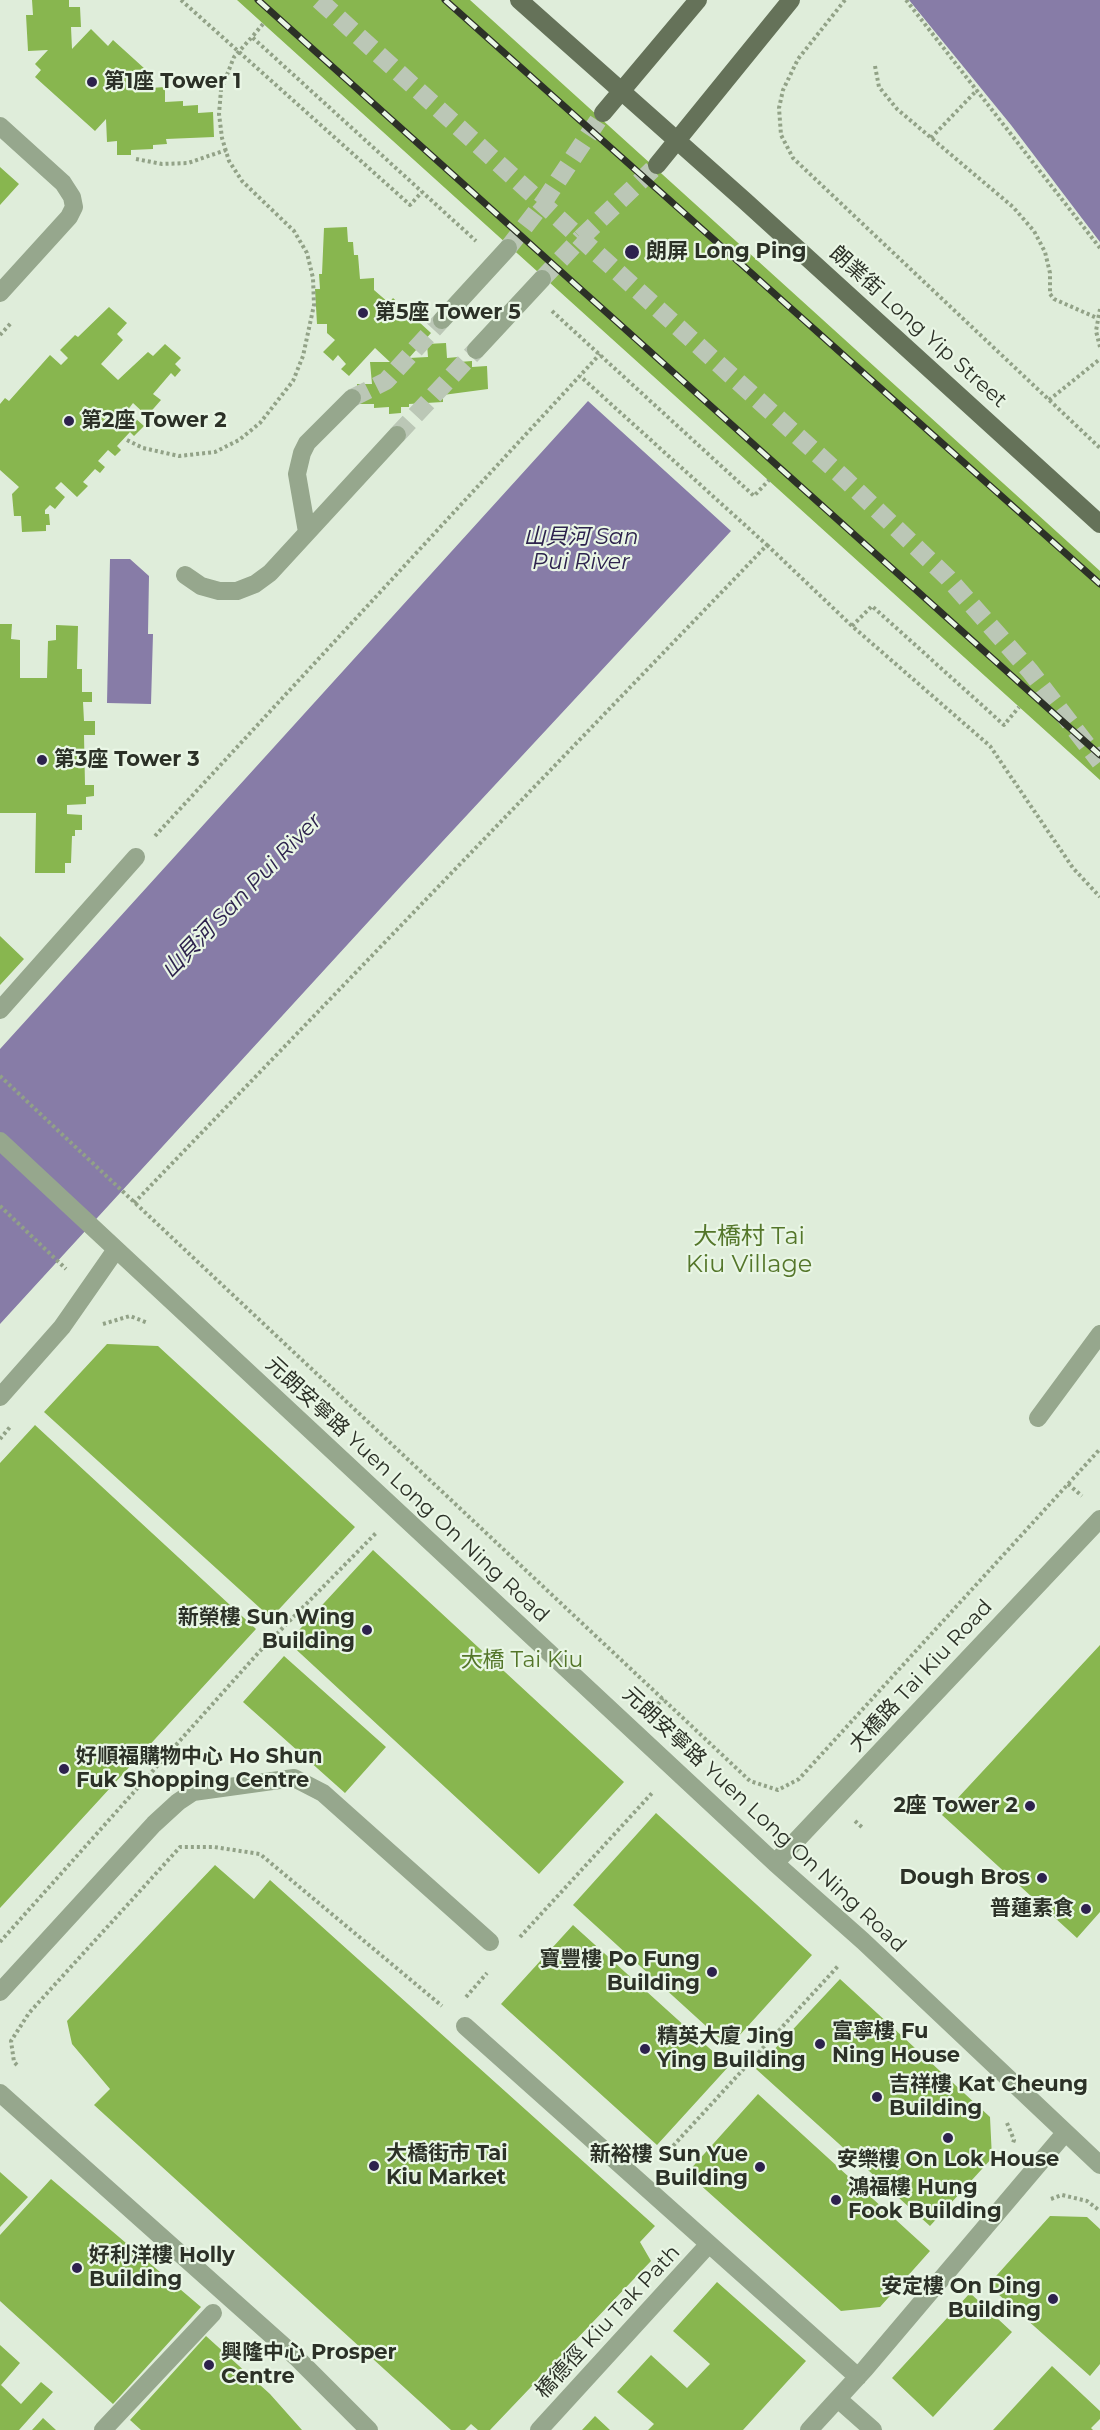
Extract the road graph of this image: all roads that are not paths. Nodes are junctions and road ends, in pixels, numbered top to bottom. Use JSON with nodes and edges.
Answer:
{"nodes":[{"id":1,"x":519,"y":0,"type":"edge"},
{"id":2,"x":698,"y":0,"type":"edge"},
{"id":3,"x":791,"y":0,"type":"edge"},
{"id":4,"x":622,"y":91,"type":"junction"},
{"id":5,"x":603,"y":113,"type":"tunnel mouth"},
{"id":6,"x":0,"y":126,"type":"edge"},
{"id":7,"x":679,"y":141,"type":"junction"},
{"id":8,"x":657,"y":165,"type":"tunnel mouth"},
{"id":9,"x":508,"y":248,"type":"tunnel mouth"},
{"id":10,"x":542,"y":279,"type":"tunnel mouth"},
{"id":11,"x":0,"y":293,"type":"edge"},
{"id":12,"x":442,"y":320,"type":"tunnel mouth"},
{"id":13,"x":476,"y":350,"type":"tunnel mouth"},
{"id":14,"x":352,"y":398,"type":"tunnel mouth"},
{"id":15,"x":397,"y":435,"type":"tunnel mouth"},
{"id":16,"x":1100,"y":524,"type":"edge"},
{"id":17,"x":307,"y":532,"type":"junction"},
{"id":18,"x":185,"y":575,"type":"dead end"},
{"id":19,"x":136,"y":856,"type":"road end"},
{"id":20,"x":0,"y":1011,"type":"edge"},
{"id":21,"x":0,"y":1141,"type":"edge"},
{"id":22,"x":111,"y":1247,"type":"junction"},
{"id":23,"x":1100,"y":1334,"type":"edge"},
{"id":24,"x":0,"y":1397,"type":"edge"},
{"id":25,"x":1038,"y":1418,"type":"dead end"},
{"id":26,"x":1100,"y":1519,"type":"edge"},
{"id":27,"x":775,"y":1863,"type":"junction"},
{"id":28,"x":490,"y":1942,"type":"road end"},
{"id":29,"x":0,"y":1992,"type":"edge"},
{"id":30,"x":465,"y":2026,"type":"dead end"},
{"id":31,"x":0,"y":2093,"type":"edge"},
{"id":32,"x":1065,"y":2133,"type":"junction"},
{"id":33,"x":1100,"y":2166,"type":"edge"},
{"id":34,"x":709,"y":2244,"type":"junction"},
{"id":35,"x":213,"y":2313,"type":"dead end"},
{"id":36,"x":858,"y":2377,"type":"junction"},
{"id":37,"x":838,"y":2398,"type":"junction"},
{"id":38,"x":103,"y":2430,"type":"edge"},
{"id":39,"x":369,"y":2430,"type":"edge"},
{"id":40,"x":539,"y":2430,"type":"edge"},
{"id":41,"x":809,"y":2430,"type":"edge"},
{"id":42,"x":873,"y":2430,"type":"edge"}],
"edges":[{"from":1,"to":4,"type":"main road","name":"朗業街 Long Yip Street"},
{"from":2,"to":4,"type":"main road"},
{"from":3,"to":7,"type":"main road"},
{"from":4,"to":5,"type":"main road"},
{"from":4,"to":7,"type":"main road","name":"朗業街 Long Yip Street"},
{"from":6,"to":11,"type":"street"},
{"from":7,"to":8,"type":"main road"},
{"from":7,"to":16,"type":"main road","name":"朗業街 Long Yip Street"},
{"from":9,"to":12,"type":"street"},
{"from":10,"to":13,"type":"street"},
{"from":14,"to":17,"type":"street"},
{"from":15,"to":17,"type":"street"},
{"from":17,"to":18,"type":"street"},
{"from":19,"to":20,"type":"street"},
{"from":21,"to":22,"type":"street","name":"元朗安寧路 Yuen Long On Ning Road"},
{"from":22,"to":24,"type":"street"},
{"from":22,"to":27,"type":"street","name":"元朗安寧路 Yuen Long On Ning Road"},
{"from":23,"to":25,"type":"street"},
{"from":26,"to":27,"type":"street","name":"大橋路 Tai Kiu Road"},
{"from":27,"to":32,"type":"street","name":"元朗安寧路 Yuen Long On Ning Road"},
{"from":28,"to":29,"type":"street"},
{"from":30,"to":34,"type":"street"},
{"from":31,"to":39,"type":"street"},
{"from":32,"to":33,"type":"street","name":"元朗安寧路 Yuen Long On Ning Road"},
{"from":32,"to":36,"type":"street"},
{"from":34,"to":36,"type":"street"},
{"from":34,"to":40,"type":"street","name":"橋德徑 Kiu Tak Path"},
{"from":35,"to":38,"type":"street"},
{"from":36,"to":37,"type":"street"},
{"from":37,"to":41,"type":"street"},
{"from":37,"to":42,"type":"street"}]}
